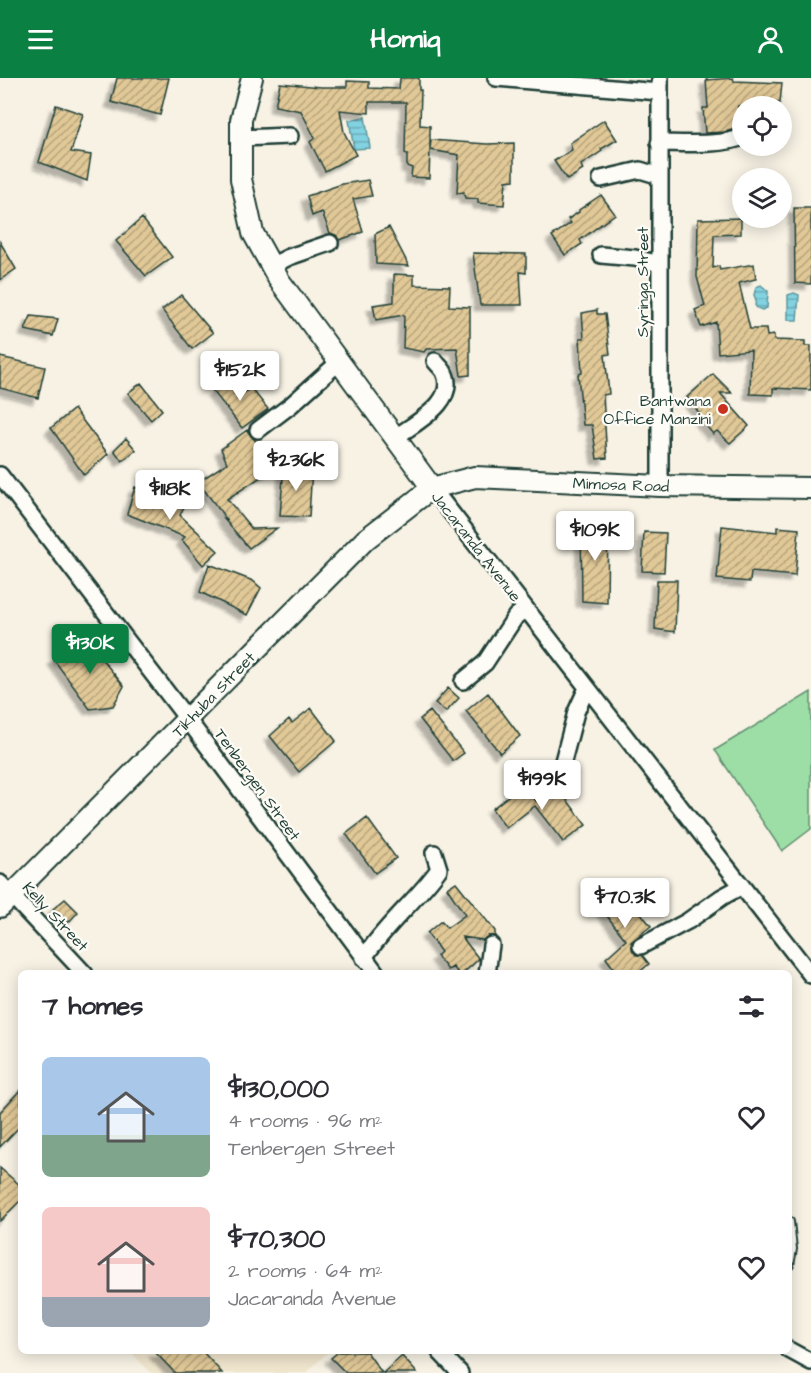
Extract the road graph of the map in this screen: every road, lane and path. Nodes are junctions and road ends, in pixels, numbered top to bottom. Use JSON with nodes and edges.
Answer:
{"nodes":[{"id":1,"x":252,"y":78,"type":"edge"},
{"id":2,"x":496,"y":78,"type":"edge"},
{"id":3,"x":660,"y":85,"type":"edge"},
{"id":4,"x":290,"y":135,"type":"dead end"},
{"id":5,"x":241,"y":138,"type":"junction"},
{"id":6,"x":732,"y":140,"type":"edge"},
{"id":7,"x":659,"y":143,"type":"junction"},
{"id":8,"x":660,"y":176,"type":"junction"},
{"id":9,"x":601,"y":179,"type":"dead end"},
{"id":10,"x":330,"y":243,"type":"dead end"},
{"id":11,"x":601,"y":255,"type":"dead end"},
{"id":12,"x":660,"y":264,"type":"junction"},
{"id":13,"x":271,"y":266,"type":"junction"},
{"id":14,"x":435,"y":361,"type":"dead end"},
{"id":15,"x":339,"y":362,"type":"junction"},
{"id":16,"x":258,"y":430,"type":"dead end"},
{"id":17,"x":395,"y":438,"type":"junction"},
{"id":18,"x":0,"y":475,"type":"edge"},
{"id":19,"x":660,"y":486,"type":"junction"},
{"id":20,"x":432,"y":488,"type":"junction"},
{"id":21,"x":811,"y":488,"type":"edge"},
{"id":22,"x":526,"y":609,"type":"junction"},
{"id":23,"x":463,"y":681,"type":"dead end"},
{"id":24,"x":587,"y":687,"type":"junction"},
{"id":25,"x":188,"y":720,"type":"junction"},
{"id":26,"x":534,"y":780,"type":"dead end"},
{"id":27,"x":434,"y":853,"type":"dead end"},
{"id":28,"x":742,"y":886,"type":"junction"},
{"id":29,"x":4,"y":895,"type":"edge"},
{"id":30,"x":490,"y":945,"type":"dead end"},
{"id":31,"x":640,"y":946,"type":"dead end"},
{"id":32,"x":364,"y":958,"type":"junction"},
{"id":33,"x":81,"y":970,"type":"edge"},
{"id":34,"x":374,"y":970,"type":"edge"},
{"id":35,"x":487,"y":970,"type":"edge"},
{"id":36,"x":811,"y":975,"type":"edge"},
{"id":37,"x":792,"y":1352,"type":"edge"},
{"id":38,"x":442,"y":1354,"type":"edge"},
{"id":39,"x":811,"y":1362,"type":"edge"},
{"id":40,"x":460,"y":1373,"type":"edge"}],
"edges":[{"from":1,"to":5,"type":"street","name":"Jacaranda Avenue"},
{"from":2,"to":3,"type":"street"},
{"from":3,"to":7,"type":"street","name":"Syringa Street"},
{"from":4,"to":5,"type":"street"},
{"from":5,"to":13,"type":"street","name":"Jacaranda Avenue"},
{"from":6,"to":7,"type":"street"},
{"from":7,"to":8,"type":"street","name":"Syringa Street"},
{"from":8,"to":9,"type":"street"},
{"from":8,"to":12,"type":"street","name":"Syringa Street"},
{"from":10,"to":13,"type":"street"},
{"from":11,"to":12,"type":"street"},
{"from":12,"to":19,"type":"street","name":"Syringa Street"},
{"from":13,"to":15,"type":"street","name":"Jacaranda Avenue"},
{"from":14,"to":17,"type":"street"},
{"from":15,"to":16,"type":"street"},
{"from":15,"to":17,"type":"street","name":"Jacaranda Avenue"},
{"from":17,"to":20,"type":"street","name":"Jacaranda Avenue"},
{"from":18,"to":25,"type":"street","name":"Tenbergen Street"},
{"from":19,"to":20,"type":"street","name":"Mimosa Road"},
{"from":19,"to":21,"type":"street","name":"Mimosa Road"},
{"from":20,"to":22,"type":"street","name":"Jacaranda Avenue"},
{"from":20,"to":25,"type":"street","name":"Tikhuba Street"},
{"from":22,"to":23,"type":"street"},
{"from":22,"to":24,"type":"street","name":"Jacaranda Avenue"},
{"from":24,"to":26,"type":"street"},
{"from":24,"to":28,"type":"street","name":"Jacaranda Avenue"},
{"from":25,"to":29,"type":"street","name":"Tikhuba Street"},
{"from":25,"to":32,"type":"street","name":"Tenbergen Street"},
{"from":27,"to":32,"type":"street"},
{"from":28,"to":31,"type":"street"},
{"from":28,"to":36,"type":"street","name":"Jacaranda Avenue"},
{"from":29,"to":33,"type":"street","name":"Kelly Street"},
{"from":30,"to":35,"type":"street"},
{"from":32,"to":34,"type":"street","name":"Tenbergen Street"},
{"from":37,"to":39,"type":"street"},
{"from":38,"to":40,"type":"street"}]}
